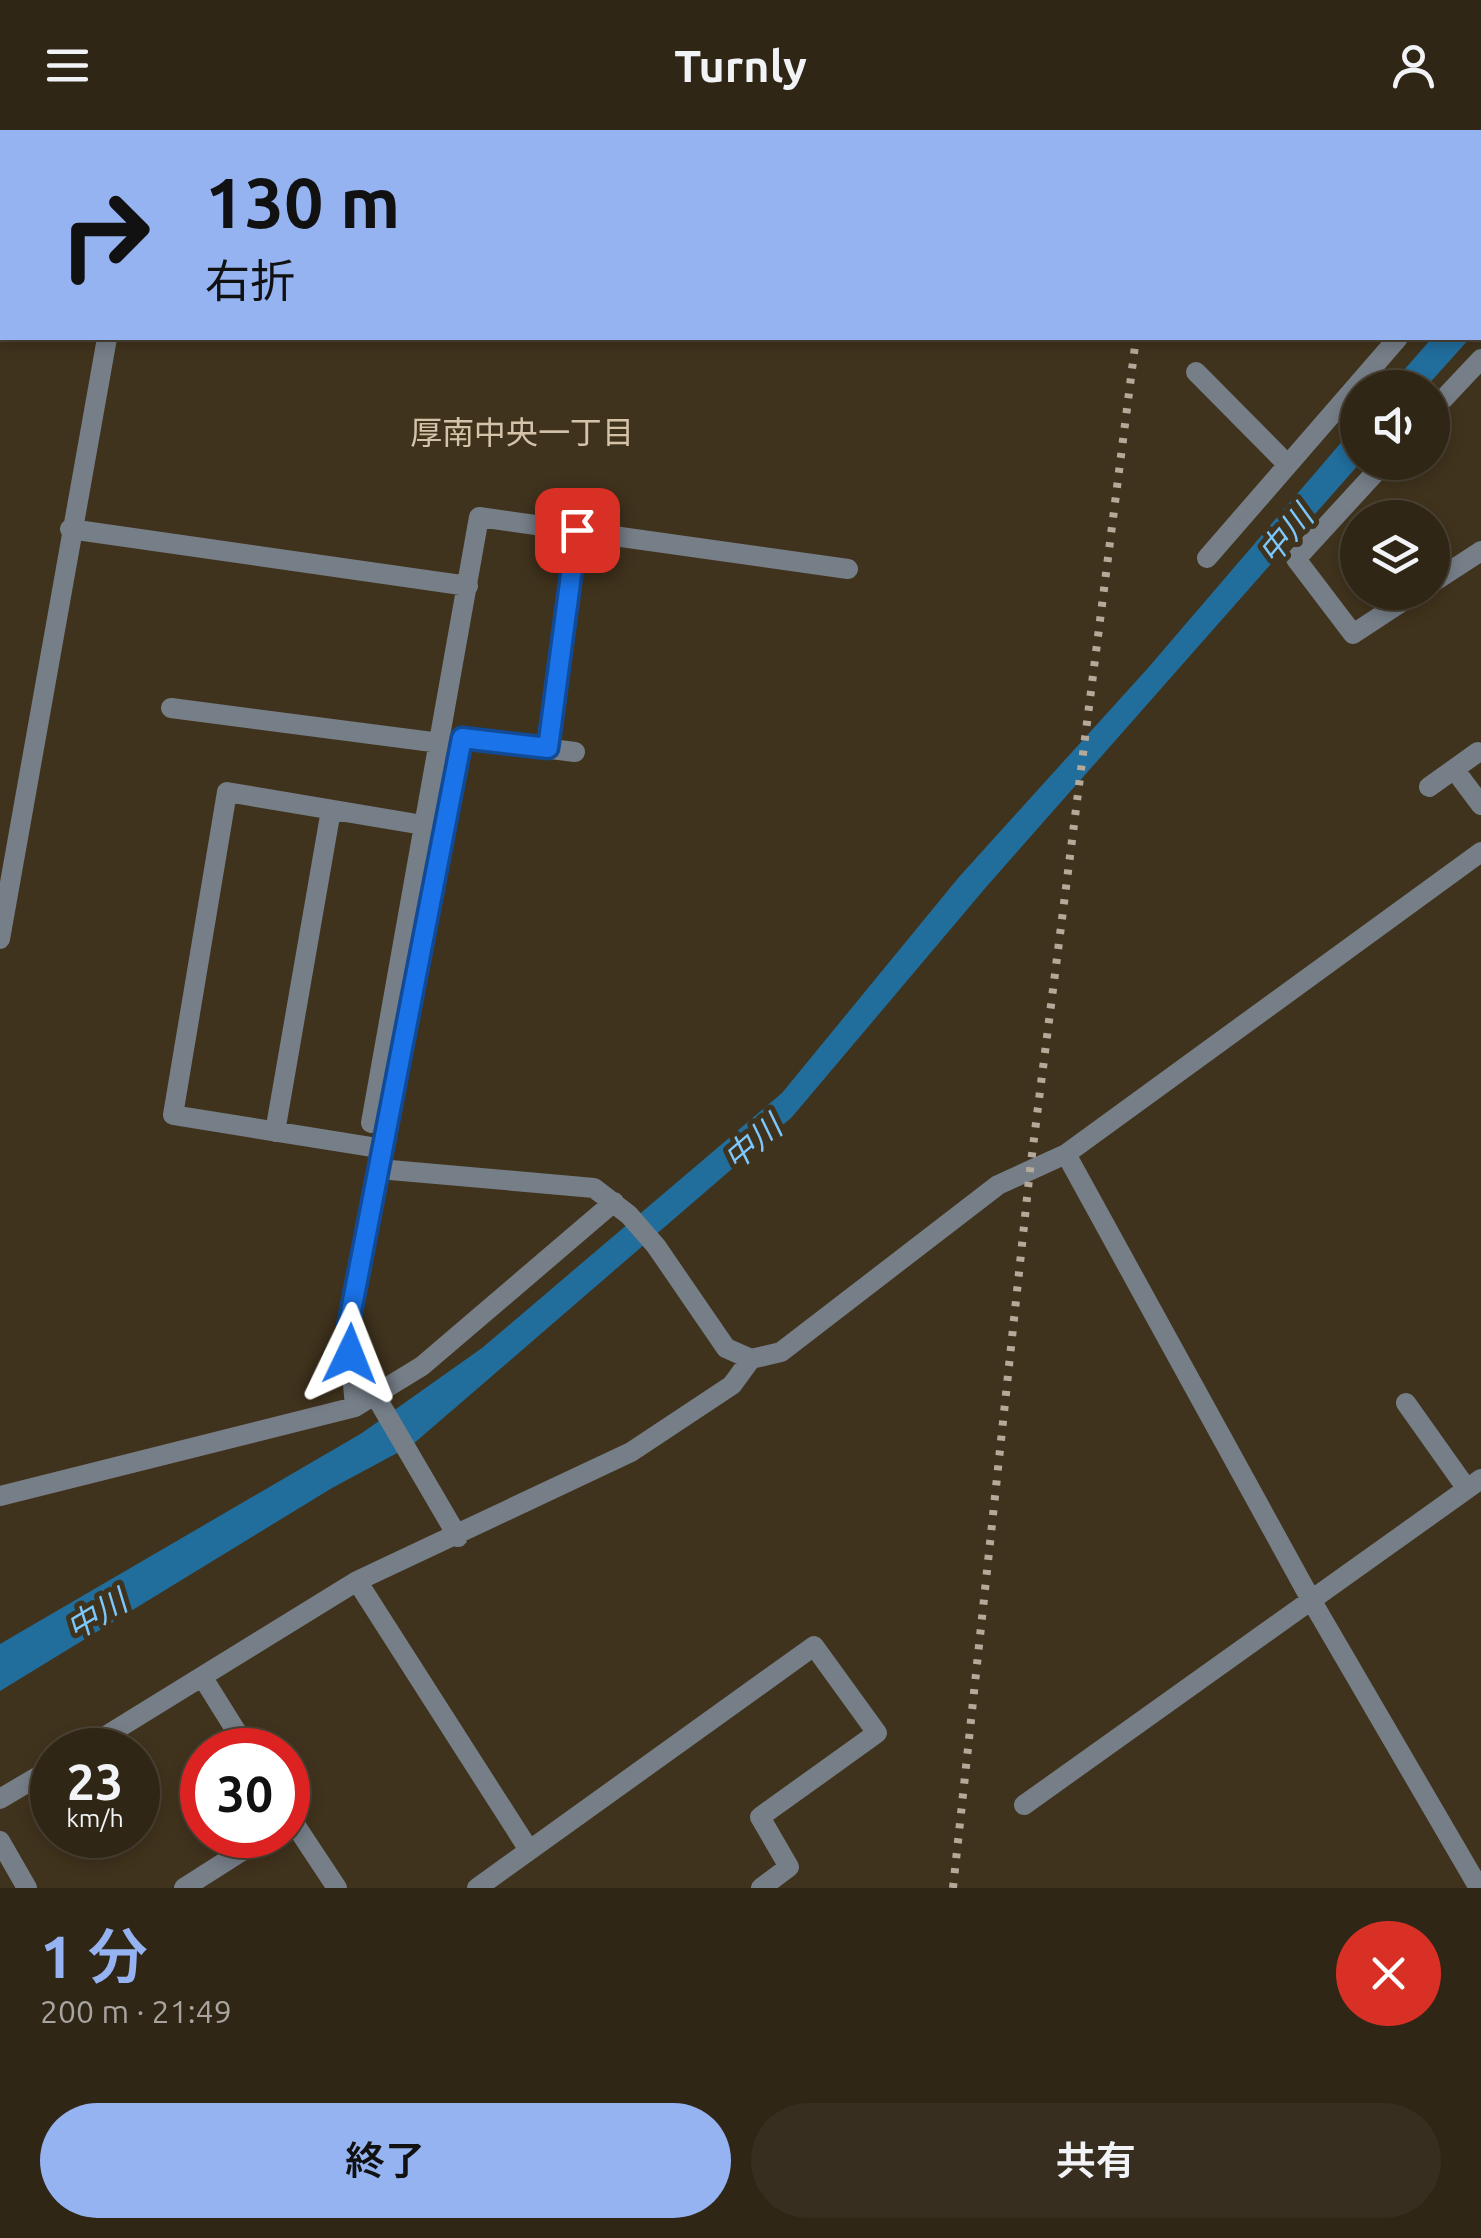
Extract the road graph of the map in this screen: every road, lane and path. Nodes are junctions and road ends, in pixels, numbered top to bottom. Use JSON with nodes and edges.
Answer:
{"nodes":[{"id":1,"x":107,"y":340,"type":"edge"},
{"id":2,"x":1389,"y":341,"type":"edge"},
{"id":3,"x":1481,"y":359,"type":"edge"},
{"id":4,"x":1196,"y":372,"type":"dead end"},
{"id":5,"x":1450,"y":393,"type":"edge"},
{"id":6,"x":1288,"y":465,"type":"junction"},
{"id":7,"x":1368,"y":480,"type":"edge"},
{"id":8,"x":1350,"y":500,"type":"edge"},
{"id":9,"x":1340,"y":511,"type":"edge"},
{"id":10,"x":70,"y":530,"type":"junction"},
{"id":11,"x":577,"y":530,"type":"junction"},
{"id":12,"x":1481,"y":551,"type":"edge"},
{"id":13,"x":1208,"y":558,"type":"dead end"},
{"id":14,"x":848,"y":569,"type":"dead end"},
{"id":15,"x":1450,"y":571,"type":"edge"},
{"id":16,"x":468,"y":586,"type":"junction"},
{"id":17,"x":1390,"y":610,"type":"edge"},
{"id":18,"x":171,"y":708,"type":"dead end"},
{"id":19,"x":440,"y":743,"type":"junction"},
{"id":20,"x":548,"y":748,"type":"junction"},
{"id":21,"x":575,"y":752,"type":"dead end"},
{"id":22,"x":1478,"y":752,"type":"dead end"},
{"id":23,"x":1454,"y":769,"type":"junction"},
{"id":24,"x":1429,"y":787,"type":"dead end"},
{"id":25,"x":1481,"y":805,"type":"edge"},
{"id":26,"x":331,"y":810,"type":"junction"},
{"id":27,"x":423,"y":825,"type":"junction"},
{"id":28,"x":1481,"y":852,"type":"edge"},
{"id":29,"x":0,"y":939,"type":"edge"},
{"id":30,"x":371,"y":1123,"type":"dead end"},
{"id":31,"x":275,"y":1132,"type":"junction"},
{"id":32,"x":1066,"y":1154,"type":"junction"},
{"id":33,"x":382,"y":1159,"type":"junction"},
{"id":34,"x":622,"y":1209,"type":"junction"},
{"id":35,"x":752,"y":1359,"type":"junction"},
{"id":36,"x":378,"y":1399,"type":"junction"},
{"id":37,"x":1406,"y":1403,"type":"dead end"},
{"id":38,"x":356,"y":1407,"type":"junction"},
{"id":39,"x":1474,"y":1484,"type":"edge"},
{"id":40,"x":0,"y":1496,"type":"edge"},
{"id":41,"x":458,"y":1537,"type":"junction"},
{"id":42,"x":357,"y":1581,"type":"junction"},
{"id":43,"x":1310,"y":1598,"type":"junction"},
{"id":44,"x":203,"y":1678,"type":"junction"},
{"id":45,"x":119,"y":1728,"type":"edge"},
{"id":46,"x":234,"y":1728,"type":"edge"},
{"id":47,"x":30,"y":1781,"type":"edge"},
{"id":48,"x":0,"y":1799,"type":"edge"},
{"id":49,"x":1024,"y":1804,"type":"dead end"},
{"id":50,"x":0,"y":1841,"type":"edge"},
{"id":51,"x":310,"y":1850,"type":"edge"},
{"id":52,"x":529,"y":1850,"type":"junction"},
{"id":53,"x":231,"y":1858,"type":"edge"},
{"id":54,"x":27,"y":1888,"type":"edge"},
{"id":55,"x":184,"y":1888,"type":"edge"},
{"id":56,"x":336,"y":1888,"type":"edge"},
{"id":57,"x":476,"y":1888,"type":"edge"},
{"id":58,"x":761,"y":1888,"type":"edge"},
{"id":59,"x":1480,"y":1888,"type":"edge"}],
"edges":[{"from":1,"to":10,"type":"street"},
{"from":2,"to":6,"type":"street"},
{"from":3,"to":5,"type":"street"},
{"from":4,"to":6,"type":"street"},
{"from":6,"to":13,"type":"street"},
{"from":7,"to":8,"type":"street"},
{"from":9,"to":17,"type":"street"},
{"from":10,"to":16,"type":"street"},
{"from":10,"to":29,"type":"street"},
{"from":11,"to":14,"type":"street"},
{"from":11,"to":16,"type":"street"},
{"from":11,"to":20,"type":"street"},
{"from":12,"to":15,"type":"street"},
{"from":16,"to":19,"type":"street"},
{"from":18,"to":19,"type":"street"},
{"from":19,"to":27,"type":"street"},
{"from":20,"to":21,"type":"street"},
{"from":20,"to":33,"type":"street"},
{"from":22,"to":23,"type":"street"},
{"from":23,"to":24,"type":"street"},
{"from":23,"to":25,"type":"street"},
{"from":26,"to":27,"type":"street"},
{"from":26,"to":31,"type":"street"},
{"from":26,"to":31,"type":"street"},
{"from":27,"to":30,"type":"street"},
{"from":28,"to":32,"type":"street"},
{"from":31,"to":33,"type":"street"},
{"from":32,"to":35,"type":"street"},
{"from":32,"to":43,"type":"street"},
{"from":33,"to":34,"type":"street"},
{"from":33,"to":38,"type":"street"},
{"from":34,"to":35,"type":"street"},
{"from":34,"to":36,"type":"street"},
{"from":35,"to":41,"type":"street"},
{"from":36,"to":38,"type":"street"},
{"from":36,"to":41,"type":"street"},
{"from":37,"to":39,"type":"street"},
{"from":38,"to":40,"type":"street"},
{"from":39,"to":43,"type":"street"},
{"from":41,"to":42,"type":"street"},
{"from":42,"to":44,"type":"street"},
{"from":42,"to":52,"type":"street"},
{"from":43,"to":49,"type":"street"},
{"from":43,"to":59,"type":"street"},
{"from":44,"to":45,"type":"street"},
{"from":44,"to":46,"type":"street"},
{"from":47,"to":48,"type":"street"},
{"from":50,"to":54,"type":"street"},
{"from":51,"to":56,"type":"street"},
{"from":52,"to":57,"type":"street"},
{"from":52,"to":58,"type":"street"},
{"from":53,"to":55,"type":"street"}]}
